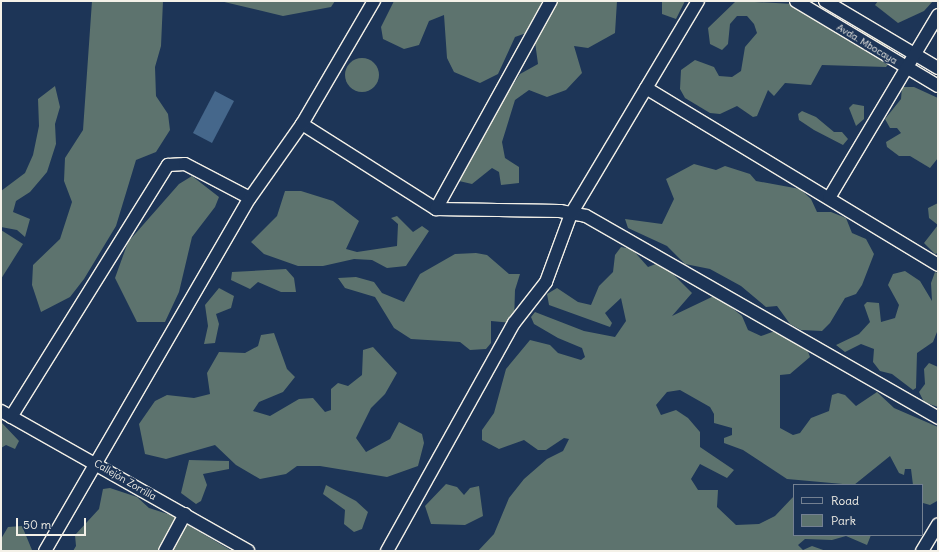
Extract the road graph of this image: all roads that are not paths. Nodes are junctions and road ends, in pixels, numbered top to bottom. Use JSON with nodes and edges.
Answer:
{"nodes":[{"id":1,"x":374,"y":1,"type":"edge"},
{"id":2,"x":551,"y":1,"type":"edge"},
{"id":3,"x":698,"y":1,"type":"edge"},
{"id":4,"x":796,"y":1,"type":"edge"},
{"id":5,"x":825,"y":1,"type":"edge"},
{"id":6,"x":938,"y":15,"type":"edge"},
{"id":7,"x":914,"y":54,"type":"junction"},
{"id":8,"x":906,"y":67,"type":"junction"},
{"id":9,"x":938,"y":68,"type":"edge"},
{"id":10,"x":938,"y":86,"type":"edge"},
{"id":11,"x":646,"y":88,"type":"junction"},
{"id":12,"x":302,"y":124,"type":"junction"},
{"id":13,"x":250,"y":198,"type":"junction"},
{"id":14,"x":829,"y":198,"type":"junction"},
{"id":15,"x":436,"y":210,"type":"junction"},
{"id":16,"x":571,"y":214,"type":"junction"},
{"id":17,"x":938,"y":265,"type":"edge"},
{"id":18,"x":6,"y":414,"type":"edge"},
{"id":19,"x":938,"y":418,"type":"edge"},
{"id":20,"x":96,"y":463,"type":"junction"},
{"id":21,"x":185,"y":514,"type":"junction"},
{"id":22,"x":938,"y":524,"type":"edge"},
{"id":23,"x":45,"y":551,"type":"edge"},
{"id":24,"x":165,"y":551,"type":"edge"},
{"id":25,"x":248,"y":551,"type":"edge"},
{"id":26,"x":387,"y":551,"type":"edge"},
{"id":27,"x":922,"y":551,"type":"edge"}],
"edges":[{"from":1,"to":12,"type":"street"},
{"from":2,"to":15,"type":"street"},
{"from":3,"to":11,"type":"street"},
{"from":4,"to":8,"type":"street","name":"Avda. Mbocaya"},
{"from":5,"to":7,"type":"street"},
{"from":6,"to":7,"type":"street"},
{"from":7,"to":8,"type":"street"},
{"from":7,"to":9,"type":"street"},
{"from":8,"to":10,"type":"street","name":"Avda. Mbocaya"},
{"from":8,"to":14,"type":"street"},
{"from":11,"to":14,"type":"street"},
{"from":11,"to":16,"type":"street"},
{"from":12,"to":13,"type":"street"},
{"from":12,"to":15,"type":"street"},
{"from":13,"to":18,"type":"street"},
{"from":13,"to":20,"type":"street"},
{"from":14,"to":17,"type":"street"},
{"from":15,"to":16,"type":"street"},
{"from":16,"to":19,"type":"street"},
{"from":16,"to":26,"type":"street"},
{"from":18,"to":20,"type":"street","name":"Callejón Zorrilla"},
{"from":20,"to":21,"type":"street","name":"Callejón Zorrilla"},
{"from":20,"to":23,"type":"street"},
{"from":21,"to":24,"type":"street"},
{"from":21,"to":25,"type":"street","name":"Callejón Zorrilla"},
{"from":22,"to":27,"type":"street"}]}
